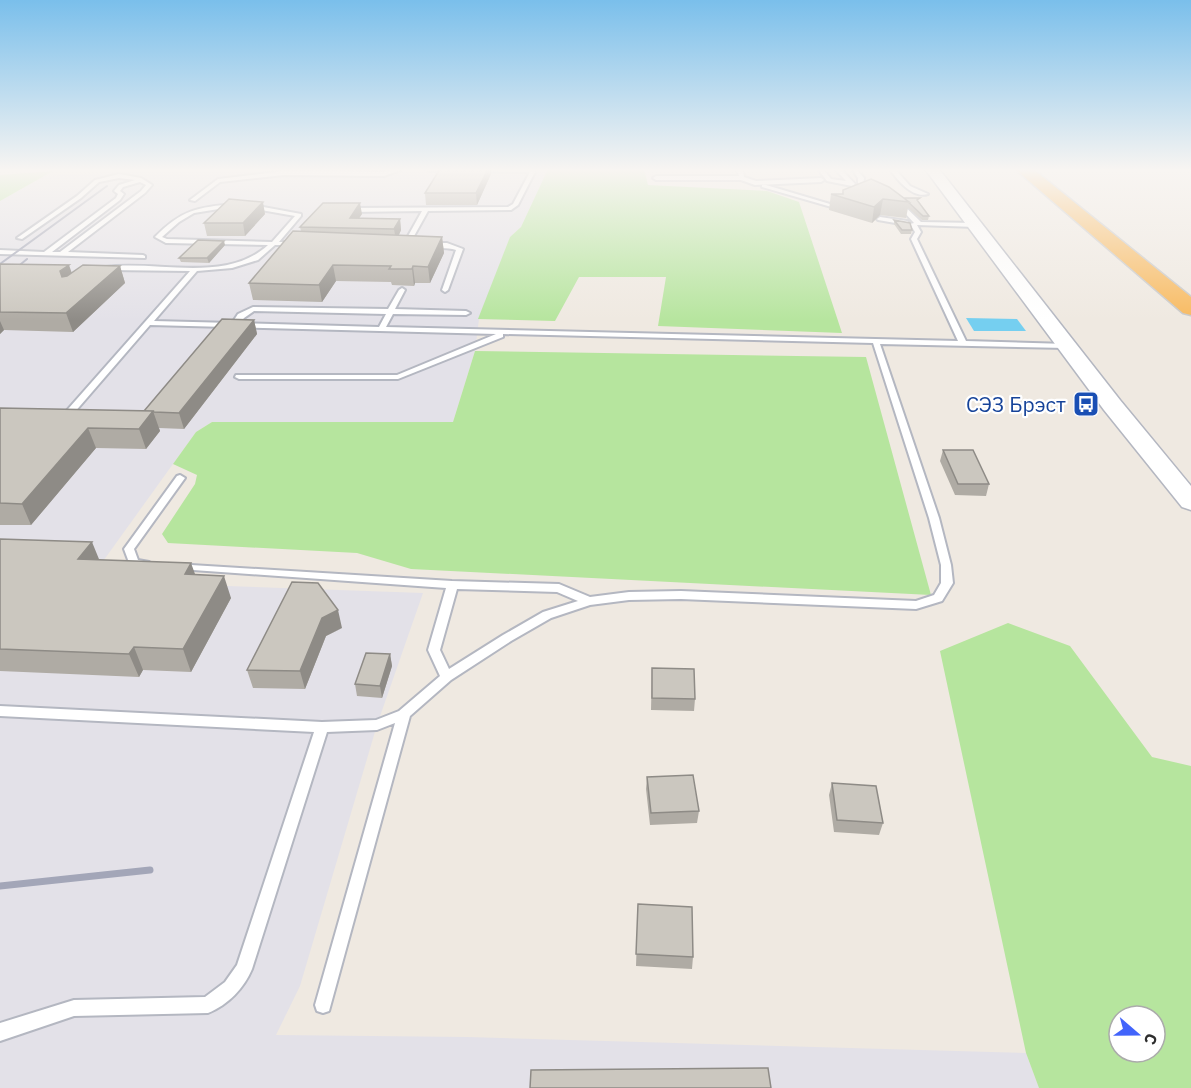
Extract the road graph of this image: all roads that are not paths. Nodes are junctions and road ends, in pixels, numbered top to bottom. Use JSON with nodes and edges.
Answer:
{"nodes":[{"id":1,"x":46,"y":220,"type":"edge"},
{"id":2,"x":90,"y":220,"type":"edge"},
{"id":3,"x":107,"y":220,"type":"edge"},
{"id":4,"x":177,"y":220,"type":"edge"},
{"id":5,"x":295,"y":220,"type":"edge"},
{"id":6,"x":420,"y":220,"type":"edge"},
{"id":7,"x":886,"y":220,"type":"edge"},
{"id":8,"x":912,"y":220,"type":"edge"},
{"id":9,"x":972,"y":220,"type":"edge"},
{"id":10,"x":1084,"y":220,"type":"edge"},
{"id":11,"x":1108,"y":220,"type":"edge"},
{"id":12,"x":916,"y":224,"type":"junction"},
{"id":13,"x":976,"y":225,"type":"junction"},
{"id":14,"x":20,"y":238,"type":"dead end"},
{"id":15,"x":276,"y":243,"type":"junction"},
{"id":16,"x":300,"y":244,"type":"edge"},
{"id":17,"x":395,"y":245,"type":"edge"},
{"id":18,"x":406,"y":245,"type":"junction"},
{"id":19,"x":417,"y":245,"type":"edge"},
{"id":20,"x":427,"y":245,"type":"edge"},
{"id":21,"x":0,"y":252,"type":"edge"},
{"id":22,"x":45,"y":254,"type":"junction"},
{"id":23,"x":62,"y":254,"type":"junction"},
{"id":24,"x":115,"y":255,"type":"junction"},
{"id":25,"x":143,"y":256,"type":"dead end"},
{"id":26,"x":195,"y":269,"type":"junction"},
{"id":27,"x":1191,"y":288,"type":"edge"},
{"id":28,"x":445,"y":290,"type":"dead end"},
{"id":29,"x":402,"y":291,"type":"dead end"},
{"id":30,"x":1191,"y":308,"type":"edge"},
{"id":31,"x":392,"y":312,"type":"junction"},
{"id":32,"x":466,"y":313,"type":"dead end"},
{"id":33,"x":148,"y":323,"type":"junction"},
{"id":34,"x":234,"y":326,"type":"junction"},
{"id":35,"x":381,"y":330,"type":"junction"},
{"id":36,"x":505,"y":333,"type":"junction"},
{"id":37,"x":876,"y":342,"type":"junction"},
{"id":38,"x":963,"y":344,"type":"junction"},
{"id":39,"x":1067,"y":346,"type":"junction"},
{"id":40,"x":239,"y":377,"type":"dead end"},
{"id":41,"x":63,"y":420,"type":"edge"},
{"id":42,"x":180,"y":478,"type":"dead end"},
{"id":43,"x":1191,"y":502,"type":"edge"},
{"id":44,"x":452,"y":585,"type":"junction"},
{"id":45,"x":589,"y":601,"type":"junction"},
{"id":46,"x":447,"y":677,"type":"junction"},
{"id":47,"x":0,"y":711,"type":"edge"},
{"id":48,"x":404,"y":714,"type":"junction"},
{"id":49,"x":322,"y":727,"type":"junction"},
{"id":50,"x":323,"y":1005,"type":"dead end"},
{"id":51,"x":0,"y":1032,"type":"edge"}],
"edges":[{"from":1,"to":14,"type":"lane"},
{"from":2,"to":22,"type":"lane"},
{"from":3,"to":23,"type":"lane"},
{"from":4,"to":15,"type":"lane"},
{"from":5,"to":15,"type":"lane"},
{"from":6,"to":18,"type":"lane"},
{"from":7,"to":12,"type":"lane"},
{"from":8,"to":12,"type":"lane"},
{"from":9,"to":13,"type":"main road"},
{"from":10,"to":30,"type":"highway"},
{"from":11,"to":27,"type":"highway"},
{"from":12,"to":13,"type":"lane"},
{"from":12,"to":38,"type":"lane"},
{"from":13,"to":39,"type":"main road"},
{"from":15,"to":16,"type":"lane"},
{"from":15,"to":26,"type":"lane"},
{"from":17,"to":18,"type":"lane"},
{"from":18,"to":19,"type":"lane"},
{"from":20,"to":28,"type":"lane"},
{"from":21,"to":22,"type":"lane"},
{"from":22,"to":23,"type":"lane"},
{"from":23,"to":24,"type":"lane"},
{"from":24,"to":25,"type":"lane"},
{"from":24,"to":26,"type":"lane"},
{"from":26,"to":33,"type":"lane"},
{"from":29,"to":31,"type":"lane"},
{"from":31,"to":32,"type":"lane"},
{"from":31,"to":34,"type":"lane"},
{"from":31,"to":35,"type":"lane"},
{"from":33,"to":34,"type":"lane"},
{"from":33,"to":41,"type":"lane"},
{"from":34,"to":35,"type":"lane"},
{"from":35,"to":36,"type":"lane"},
{"from":36,"to":37,"type":"lane"},
{"from":36,"to":40,"type":"lane"},
{"from":37,"to":38,"type":"lane"},
{"from":37,"to":45,"type":"lane"},
{"from":38,"to":39,"type":"lane"},
{"from":39,"to":43,"type":"main road"},
{"from":42,"to":44,"type":"lane"},
{"from":44,"to":45,"type":"lane"},
{"from":44,"to":46,"type":"lane"},
{"from":45,"to":46,"type":"lane"},
{"from":46,"to":48,"type":"lane"},
{"from":47,"to":49,"type":"lane"},
{"from":48,"to":49,"type":"lane"},
{"from":48,"to":50,"type":"lane"},
{"from":49,"to":51,"type":"lane"}]}
